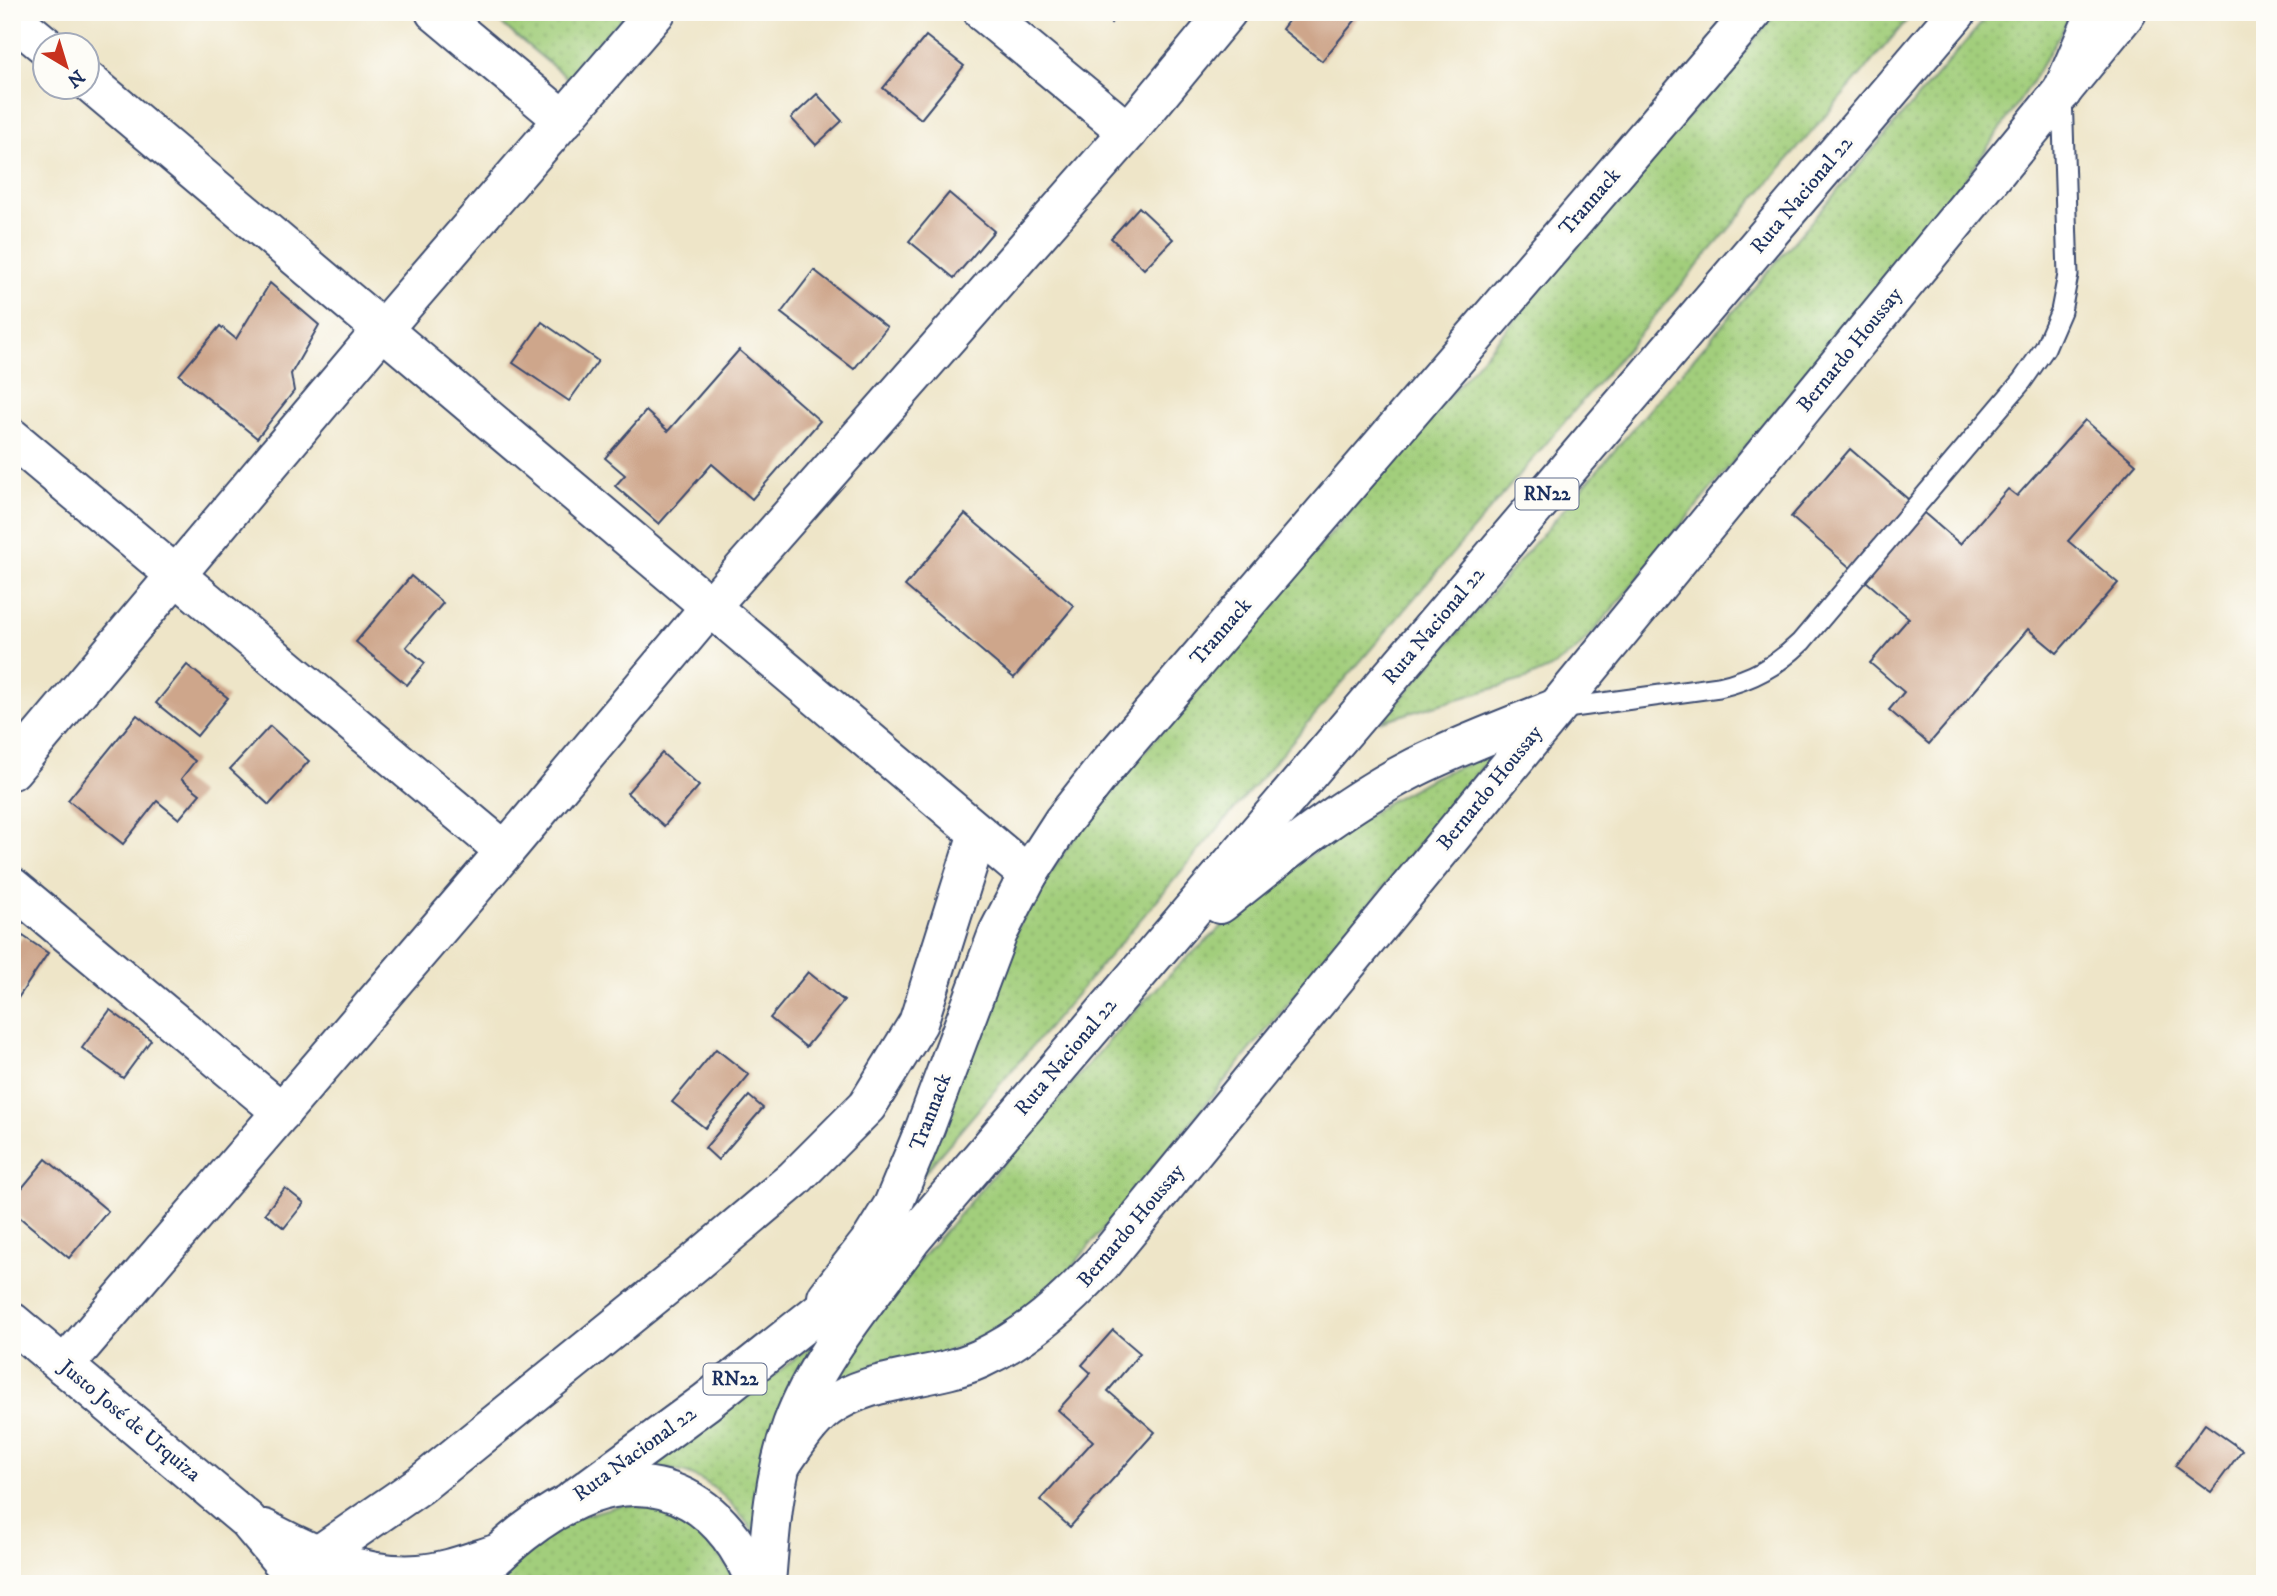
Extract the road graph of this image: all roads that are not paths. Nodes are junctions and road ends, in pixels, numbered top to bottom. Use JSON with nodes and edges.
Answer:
{"nodes":[{"id":1,"x":435,"y":12,"type":"edge"},
{"id":2,"x":656,"y":12,"type":"edge"},
{"id":3,"x":983,"y":12,"type":"edge"},
{"id":4,"x":1227,"y":12,"type":"edge"},
{"id":5,"x":1753,"y":12,"type":"edge"},
{"id":6,"x":1957,"y":12,"type":"edge"},
{"id":7,"x":2096,"y":12,"type":"edge"},
{"id":8,"x":2127,"y":12,"type":"edge"},
{"id":9,"x":12,"y":18,"type":"edge"},
{"id":10,"x":32,"y":34,"type":"edge"},
{"id":11,"x":2062,"y":92,"type":"junction"},
{"id":12,"x":102,"y":93,"type":"edge"},
{"id":13,"x":564,"y":120,"type":"junction"},
{"id":14,"x":1128,"y":132,"type":"junction"},
{"id":15,"x":382,"y":330,"type":"junction"},
{"id":16,"x":12,"y":438,"type":"edge"},
{"id":17,"x":177,"y":576,"type":"junction"},
{"id":18,"x":710,"y":607,"type":"junction"},
{"id":19,"x":1554,"y":709,"type":"junction"},
{"id":20,"x":12,"y":770,"type":"edge"},
{"id":21,"x":978,"y":833,"type":"junction"},
{"id":22,"x":505,"y":852,"type":"junction"},
{"id":23,"x":1028,"y":875,"type":"junction"},
{"id":24,"x":12,"y":887,"type":"edge"},
{"id":25,"x":1136,"y":976,"type":"junction"},
{"id":26,"x":282,"y":1112,"type":"junction"},
{"id":27,"x":911,"y":1240,"type":"junction"},
{"id":28,"x":12,"y":1322,"type":"edge"},
{"id":29,"x":804,"y":1324,"type":"junction"},
{"id":30,"x":64,"y":1366,"type":"junction"},
{"id":31,"x":782,"y":1464,"type":"junction"},
{"id":32,"x":555,"y":1512,"type":"junction"},
{"id":33,"x":499,"y":1553,"type":"junction"},
{"id":34,"x":304,"y":1577,"type":"edge"},
{"id":35,"x":467,"y":1584,"type":"edge"},
{"id":36,"x":756,"y":1584,"type":"edge"},
{"id":37,"x":766,"y":1584,"type":"edge"}],
"edges":[{"from":1,"to":13,"type":"main road"},
{"from":2,"to":13,"type":"main road"},
{"from":3,"to":14,"type":"main road"},
{"from":4,"to":14,"type":"main road"},
{"from":5,"to":23,"type":"main road","name":"Trannack"},
{"from":6,"to":25,"type":"main road","name":"Ruta Nacional 22","number":"RN22"},
{"from":7,"to":11,"type":"main road"},
{"from":8,"to":11,"type":"main road","name":"Bernardo Houssay"},
{"from":9,"to":10,"type":"main road"},
{"from":11,"to":19,"type":"main road","name":"Bernardo Houssay"},
{"from":11,"to":19,"type":"lane"},
{"from":12,"to":15,"type":"main road"},
{"from":13,"to":15,"type":"main road"},
{"from":14,"to":18,"type":"main road"},
{"from":15,"to":17,"type":"main road"},
{"from":15,"to":18,"type":"main road"},
{"from":16,"to":17,"type":"main road"},
{"from":17,"to":20,"type":"main road"},
{"from":17,"to":22,"type":"main road"},
{"from":18,"to":21,"type":"main road"},
{"from":18,"to":22,"type":"main road"},
{"from":19,"to":25,"type":"main road"},
{"from":19,"to":31,"type":"main road","name":"Bernardo Houssay"},
{"from":21,"to":23,"type":"main road"},
{"from":21,"to":34,"type":"main road"},
{"from":22,"to":26,"type":"main road"},
{"from":23,"to":29,"type":"main road","name":"Trannack"},
{"from":24,"to":26,"type":"main road"},
{"from":25,"to":27,"type":"main road","name":"Ruta Nacional 22","number":"RN22"},
{"from":26,"to":30,"type":"main road"},
{"from":27,"to":29,"type":"main road","name":"Ruta Nacional 22","number":"RN22"},
{"from":27,"to":31,"type":"main road","name":"Ruta Nacional 22","number":"RN22"},
{"from":28,"to":30,"type":"main road","name":"Justo José de Urquiza"},
{"from":29,"to":32,"type":"main road","name":"Ruta Nacional 22","number":"RN22"},
{"from":30,"to":34,"type":"main road","name":"Justo José de Urquiza"},
{"from":31,"to":37,"type":"main road","name":"Ruta Nacional 22","number":"RN22"},
{"from":32,"to":33,"type":"main road","name":"Ruta Nacional 22","number":"RN22"},
{"from":32,"to":36,"type":"main road","name":"Ruta Nacional 22","number":"RN22"},
{"from":33,"to":34,"type":"main road","name":"Justo José de Urquiza"},
{"from":33,"to":35,"type":"main road","name":"Ruta Nacional 22","number":"RN22"}]}
